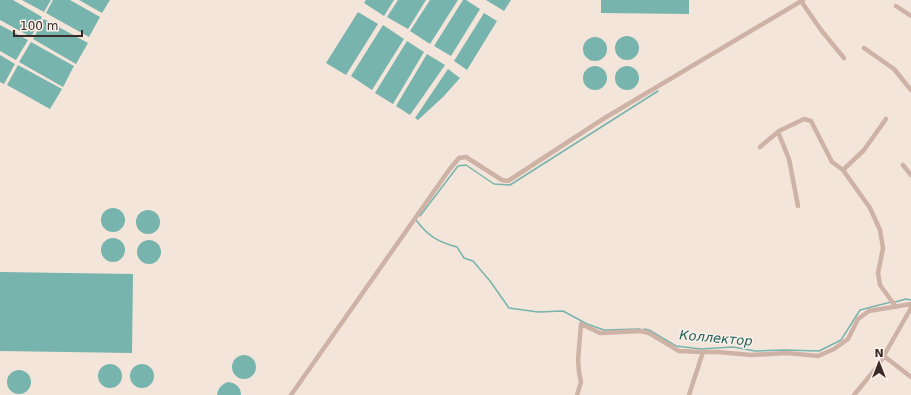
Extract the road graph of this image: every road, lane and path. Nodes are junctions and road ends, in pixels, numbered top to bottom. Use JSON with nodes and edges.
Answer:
{"nodes":[{"id":1,"x":802,"y":1,"type":"edge"},
{"id":2,"x":896,"y":6,"type":"dead end"},
{"id":3,"x":911,"y":9,"type":"edge"},
{"id":4,"x":909,"y":15,"type":"edge"},
{"id":5,"x":864,"y":48,"type":"dead end"},
{"id":6,"x":844,"y":58,"type":"dead end"},
{"id":7,"x":911,"y":90,"type":"edge"},
{"id":8,"x":886,"y":119,"type":"dead end"},
{"id":9,"x":778,"y":132,"type":"junction"},
{"id":10,"x":760,"y":147,"type":"dead end"},
{"id":11,"x":903,"y":165,"type":"dead end"},
{"id":12,"x":843,"y":170,"type":"junction"},
{"id":13,"x":911,"y":175,"type":"edge"},
{"id":14,"x":798,"y":206,"type":"dead end"},
{"id":15,"x":911,"y":304,"type":"edge"},
{"id":16,"x":896,"y":307,"type":"junction"},
{"id":17,"x":911,"y":308,"type":"edge"},
{"id":18,"x":703,"y":352,"type":"junction"},
{"id":19,"x":884,"y":356,"type":"junction"},
{"id":20,"x":911,"y":377,"type":"edge"},
{"id":21,"x":290,"y":395,"type":"edge"},
{"id":22,"x":577,"y":395,"type":"edge"},
{"id":23,"x":688,"y":395,"type":"edge"},
{"id":24,"x":854,"y":395,"type":"edge"}],
"edges":[{"from":1,"to":6,"type":"street"},
{"from":1,"to":21,"type":"street"},
{"from":2,"to":4,"type":"street"},
{"from":3,"to":4,"type":"street"},
{"from":5,"to":7,"type":"street"},
{"from":8,"to":12,"type":"street"},
{"from":9,"to":10,"type":"street"},
{"from":9,"to":12,"type":"street"},
{"from":9,"to":14,"type":"street"},
{"from":11,"to":13,"type":"street"},
{"from":12,"to":16,"type":"street"},
{"from":15,"to":16,"type":"street"},
{"from":16,"to":18,"type":"street"},
{"from":17,"to":19,"type":"street"},
{"from":18,"to":22,"type":"street"},
{"from":18,"to":23,"type":"street"},
{"from":19,"to":20,"type":"street"},
{"from":19,"to":24,"type":"street"}]}
